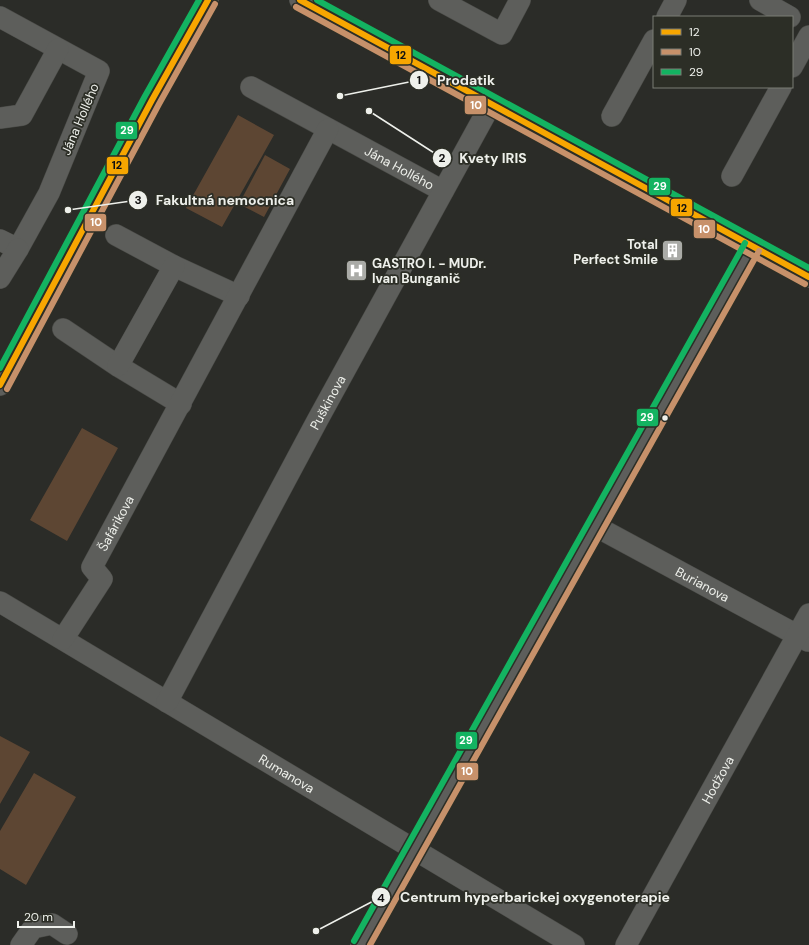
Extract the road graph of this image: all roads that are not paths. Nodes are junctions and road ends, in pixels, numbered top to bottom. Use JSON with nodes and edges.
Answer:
{"nodes":[{"id":1,"x":208,"y":0,"type":"edge"},
{"id":2,"x":300,"y":0,"type":"edge"},
{"id":3,"x":439,"y":0,"type":"edge"},
{"id":4,"x":520,"y":0,"type":"edge"},
{"id":5,"x":676,"y":0,"type":"edge"},
{"id":6,"x":760,"y":0,"type":"edge"},
{"id":7,"x":668,"y":16,"type":"edge"},
{"id":8,"x":788,"y":16,"type":"edge"},
{"id":9,"x":0,"y":17,"type":"edge"},
{"id":10,"x":793,"y":19,"type":"edge"},
{"id":11,"x":809,"y":28,"type":"edge"},
{"id":12,"x":809,"y":36,"type":"edge"},
{"id":13,"x":653,"y":42,"type":"edge"},
{"id":14,"x":58,"y":49,"type":"junction"},
{"id":15,"x":793,"y":65,"type":"edge"},
{"id":16,"x":251,"y":87,"type":"dead end"},
{"id":17,"x":780,"y":88,"type":"edge"},
{"id":18,"x":491,"y":104,"type":"junction"},
{"id":19,"x":150,"y":105,"type":"junction"},
{"id":20,"x":612,"y":116,"type":"dead end"},
{"id":21,"x":0,"y":118,"type":"edge"},
{"id":22,"x":328,"y":129,"type":"junction"},
{"id":23,"x":732,"y":176,"type":"dead end"},
{"id":24,"x":443,"y":191,"type":"junction"},
{"id":25,"x":99,"y":198,"type":"junction"},
{"id":26,"x":116,"y":234,"type":"dead end"},
{"id":27,"x":9,"y":245,"type":"edge"},
{"id":28,"x":752,"y":247,"type":"junction"},
{"id":29,"x":70,"y":254,"type":"junction"},
{"id":30,"x":174,"y":266,"type":"junction"},
{"id":31,"x":809,"y":277,"type":"edge"},
{"id":32,"x":0,"y":278,"type":"edge"},
{"id":33,"x":239,"y":296,"type":"junction"},
{"id":34,"x":64,"y":330,"type":"dead end"},
{"id":35,"x":26,"y":336,"type":"junction"},
{"id":36,"x":118,"y":366,"type":"junction"},
{"id":37,"x":0,"y":385,"type":"edge"},
{"id":38,"x":181,"y":404,"type":"junction"},
{"id":39,"x":597,"y":527,"type":"junction"},
{"id":40,"x":0,"y":602,"type":"edge"},
{"id":41,"x":809,"y":614,"type":"edge"},
{"id":42,"x":803,"y":638,"type":"edge"},
{"id":43,"x":63,"y":639,"type":"junction"},
{"id":44,"x":167,"y":702,"type":"junction"},
{"id":45,"x":414,"y":849,"type":"junction"},
{"id":46,"x":67,"y":934,"type":"dead end"},
{"id":47,"x":21,"y":945,"type":"edge"},
{"id":48,"x":361,"y":945,"type":"edge"},
{"id":49,"x":574,"y":945,"type":"edge"},
{"id":50,"x":626,"y":945,"type":"edge"}],
"edges":[{"from":1,"to":19,"type":"street"},
{"from":2,"to":18,"type":"street"},
{"from":3,"to":4,"type":"street"},
{"from":5,"to":7,"type":"street"},
{"from":6,"to":8,"type":"street"},
{"from":9,"to":14,"type":"street","name":"Jána Hollého"},
{"from":10,"to":11,"type":"street"},
{"from":12,"to":15,"type":"street"},
{"from":13,"to":20,"type":"street"},
{"from":14,"to":21,"type":"street"},
{"from":14,"to":27,"type":"street","name":"Jána Hollého"},
{"from":16,"to":22,"type":"street","name":"Jána Hollého"},
{"from":17,"to":23,"type":"street"},
{"from":18,"to":24,"type":"street","name":"Puškinova"},
{"from":18,"to":28,"type":"street"},
{"from":19,"to":25,"type":"street"},
{"from":19,"to":29,"type":"street"},
{"from":22,"to":24,"type":"street","name":"Jána Hollého"},
{"from":22,"to":33,"type":"street","name":"Šafárikova"},
{"from":24,"to":44,"type":"street","name":"Puškinova"},
{"from":25,"to":29,"type":"street"},
{"from":25,"to":35,"type":"street"},
{"from":26,"to":30,"type":"street"},
{"from":27,"to":32,"type":"street"},
{"from":28,"to":31,"type":"street"},
{"from":28,"to":39,"type":"street"},
{"from":29,"to":35,"type":"street"},
{"from":30,"to":33,"type":"street"},
{"from":30,"to":36,"type":"street"},
{"from":33,"to":38,"type":"street","name":"Šafárikova"},
{"from":34,"to":36,"type":"street"},
{"from":35,"to":37,"type":"street"},
{"from":36,"to":38,"type":"street"},
{"from":38,"to":43,"type":"street","name":"Šafárikova"},
{"from":39,"to":42,"type":"street","name":"Burianova"},
{"from":39,"to":45,"type":"street"},
{"from":40,"to":43,"type":"street","name":"Rumanova"},
{"from":41,"to":42,"type":"street","name":"Hodžova"},
{"from":42,"to":50,"type":"street","name":"Hodžova"},
{"from":43,"to":44,"type":"street","name":"Rumanova"},
{"from":44,"to":45,"type":"street","name":"Rumanova"},
{"from":45,"to":48,"type":"street"},
{"from":45,"to":49,"type":"street","name":"Rumanova"},
{"from":46,"to":47,"type":"street"}]}
